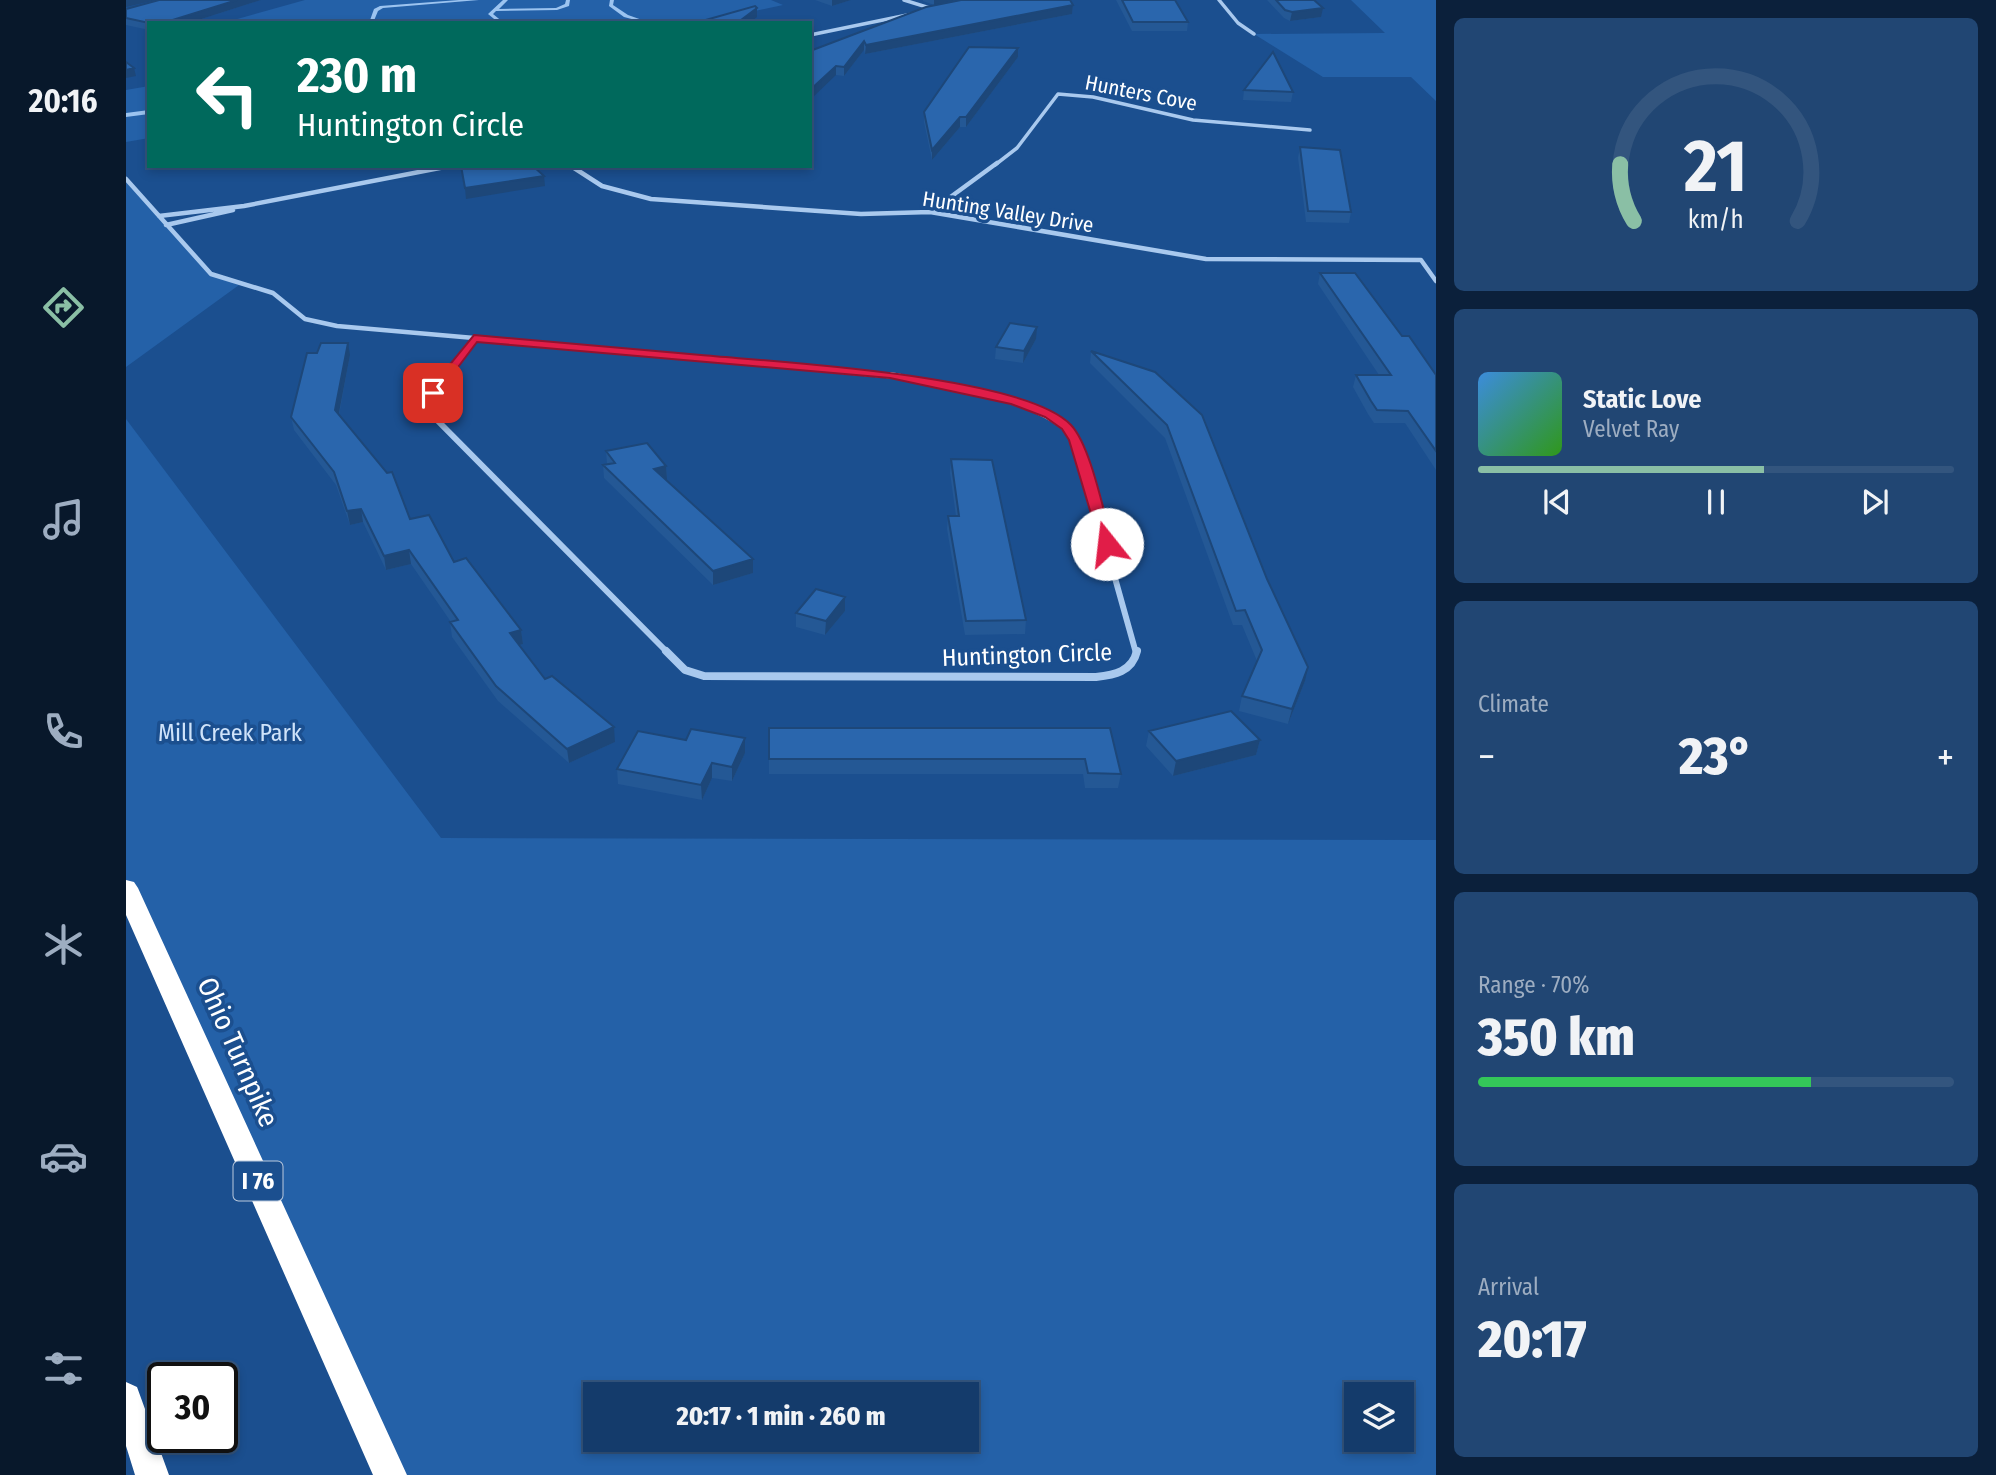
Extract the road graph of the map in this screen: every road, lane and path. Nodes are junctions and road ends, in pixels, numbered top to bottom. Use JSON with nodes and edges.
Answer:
{"nodes":[{"id":1,"x":904,"y":0,"type":"edge"},
{"id":2,"x":1219,"y":0,"type":"edge"},
{"id":3,"x":1254,"y":34,"type":"dead end"},
{"id":4,"x":812,"y":35,"type":"edge"},
{"id":5,"x":1310,"y":130,"type":"dead end"},
{"id":6,"x":440,"y":168,"type":"edge"},
{"id":7,"x":574,"y":168,"type":"edge"},
{"id":8,"x":126,"y":179,"type":"edge"},
{"id":9,"x":244,"y":206,"type":"junction"},
{"id":10,"x":930,"y":212,"type":"junction"},
{"id":11,"x":159,"y":216,"type":"junction"},
{"id":12,"x":166,"y":225,"type":"junction"},
{"id":13,"x":1436,"y":281,"type":"edge"},
{"id":14,"x":474,"y":338,"type":"junction"},
{"id":15,"x":126,"y":888,"type":"edge"},
{"id":16,"x":126,"y":1397,"type":"edge"},
{"id":17,"x":152,"y":1475,"type":"edge"},
{"id":18,"x":390,"y":1475,"type":"edge"}],
"edges":[{"from":1,"to":4,"type":"street"},
{"from":2,"to":3,"type":"street"},
{"from":5,"to":10,"type":"street","name":"Hunters Cove"},
{"from":6,"to":9,"type":"street"},
{"from":7,"to":10,"type":"street","name":"Hunting Valley Drive"},
{"from":8,"to":11,"type":"street","name":"Huntington Circle"},
{"from":9,"to":11,"type":"street"},
{"from":9,"to":12,"type":"street"},
{"from":10,"to":13,"type":"street","name":"Hunting Valley Drive"},
{"from":11,"to":12,"type":"street","name":"Huntington Circle"},
{"from":12,"to":14,"type":"street","name":"Huntington Circle"},
{"from":14,"to":14,"type":"street","name":"Huntington Circle"},
{"from":15,"to":18,"type":"highway","name":"Ohio Turnpike","number":"I 76"},
{"from":16,"to":17,"type":"highway"}]}
